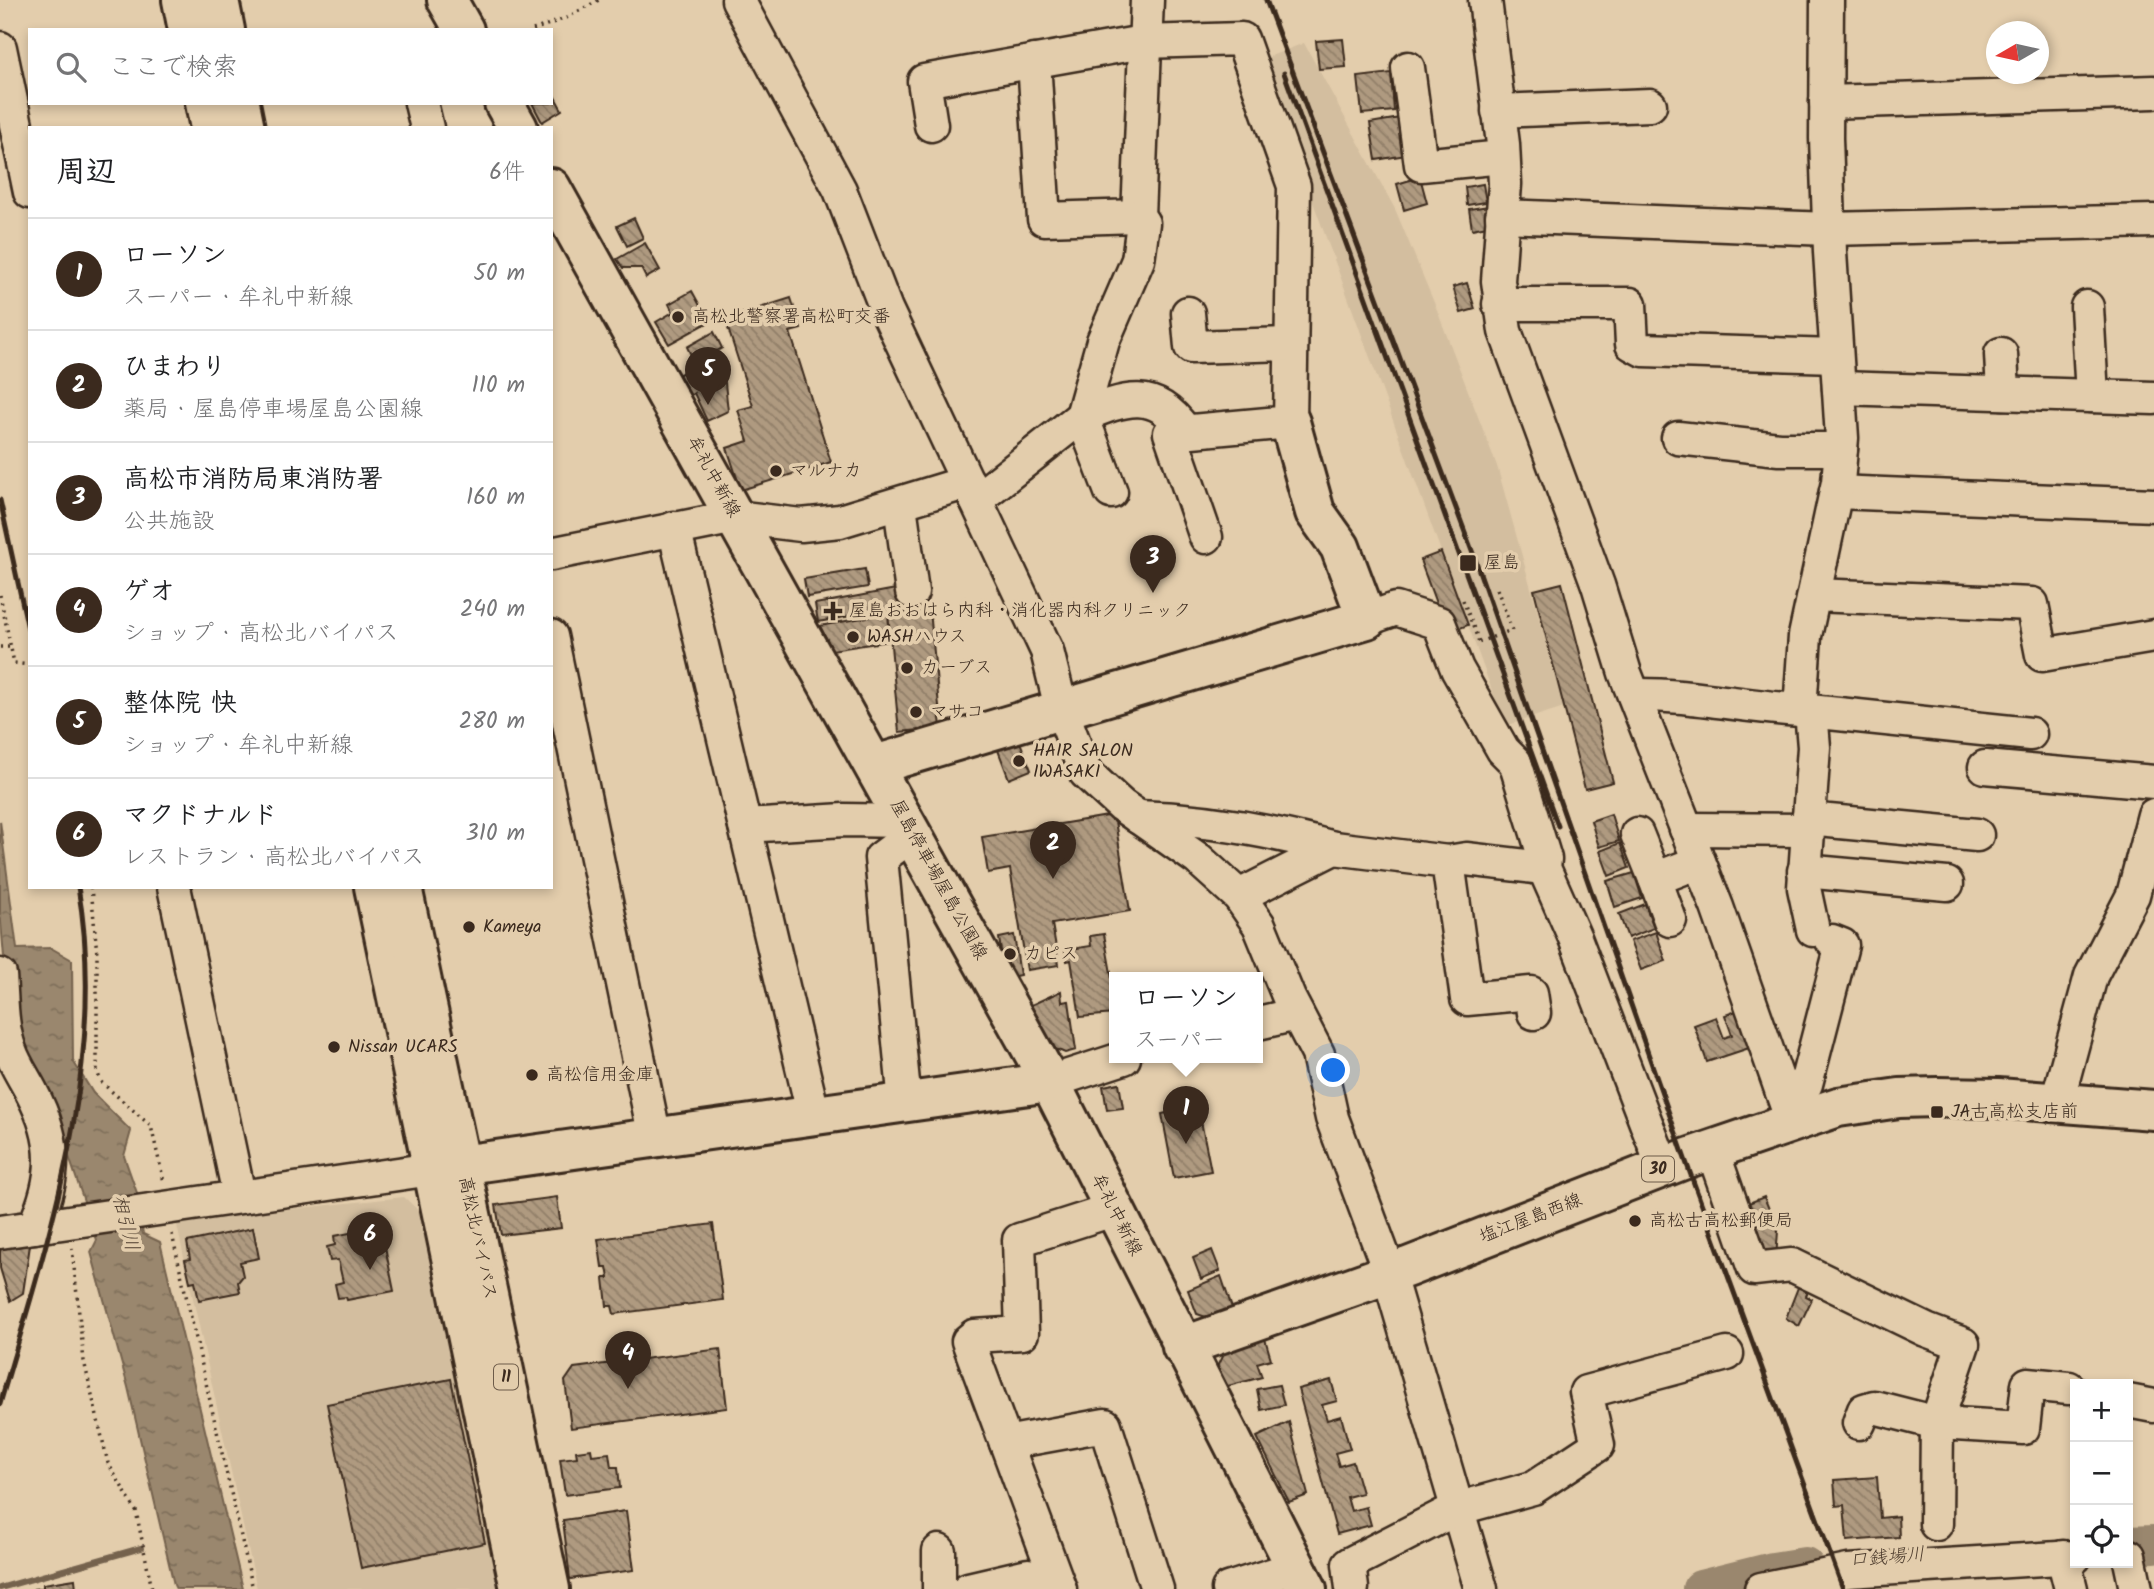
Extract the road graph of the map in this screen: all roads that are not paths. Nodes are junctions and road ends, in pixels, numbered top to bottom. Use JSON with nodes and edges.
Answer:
{"nodes":[{"id":1,"x":182,"y":0,"type":"edge"},
{"id":2,"x":220,"y":0,"type":"edge"},
{"id":3,"x":447,"y":0,"type":"edge"},
{"id":4,"x":738,"y":0,"type":"edge"},
{"id":5,"x":1147,"y":0,"type":"edge"},
{"id":6,"x":1485,"y":0,"type":"edge"},
{"id":7,"x":1827,"y":0,"type":"edge"},
{"id":8,"x":189,"y":28,"type":"edge"},
{"id":9,"x":191,"y":28,"type":"edge"},
{"id":10,"x":225,"y":28,"type":"edge"},
{"id":11,"x":463,"y":28,"type":"edge"},
{"id":12,"x":1143,"y":42,"type":"junction"},
{"id":13,"x":8,"y":61,"type":"edge"},
{"id":14,"x":1034,"y":61,"type":"junction"},
{"id":15,"x":1408,"y":68,"type":"dead end"},
{"id":16,"x":2154,"y":92,"type":"edge"},
{"id":17,"x":1826,"y":102,"type":"junction"},
{"id":18,"x":205,"y":105,"type":"edge"},
{"id":19,"x":240,"y":105,"type":"edge"},
{"id":20,"x":421,"y":105,"type":"edge"},
{"id":21,"x":505,"y":105,"type":"edge"},
{"id":22,"x":1650,"y":105,"type":"dead end"},
{"id":23,"x":1498,"y":111,"type":"junction"},
{"id":24,"x":931,"y":125,"type":"dead end"},
{"id":25,"x":210,"y":126,"type":"edge"},
{"id":26,"x":245,"y":126,"type":"edge"},
{"id":27,"x":427,"y":126,"type":"edge"},
{"id":28,"x":517,"y":126,"type":"edge"},
{"id":29,"x":1503,"y":157,"type":"junction"},
{"id":30,"x":28,"y":180,"type":"edge"},
{"id":31,"x":553,"y":192,"type":"edge"},
{"id":32,"x":1138,"y":216,"type":"junction"},
{"id":33,"x":1502,"y":216,"type":"junction"},
{"id":34,"x":2154,"y":221,"type":"edge"},
{"id":35,"x":1829,"y":229,"type":"junction"},
{"id":36,"x":1499,"y":304,"type":"junction"},
{"id":37,"x":2087,"y":307,"type":"dead end"},
{"id":38,"x":1188,"y":313,"type":"dead end"},
{"id":39,"x":1291,"y":344,"type":"junction"},
{"id":40,"x":2001,"y":354,"type":"dead end"},
{"id":41,"x":1836,"y":356,"type":"junction"},
{"id":42,"x":1839,"y":388,"type":"junction"},
{"id":43,"x":2003,"y":393,"type":"junction"},
{"id":44,"x":2092,"y":396,"type":"junction"},
{"id":45,"x":2154,"y":398,"type":"edge"},
{"id":46,"x":1082,"y":416,"type":"junction"},
{"id":47,"x":1290,"y":422,"type":"junction"},
{"id":48,"x":1185,"y":431,"type":"junction"},
{"id":49,"x":1678,"y":438,"type":"dead end"},
{"id":50,"x":1841,"y":449,"type":"junction"},
{"id":51,"x":972,"y":491,"type":"junction"},
{"id":52,"x":1111,"y":492,"type":"dead end"},
{"id":53,"x":1836,"y":492,"type":"junction"},
{"id":54,"x":900,"y":505,"type":"junction"},
{"id":55,"x":2154,"y":506,"type":"edge"},
{"id":56,"x":735,"y":517,"type":"junction"},
{"id":57,"x":674,"y":528,"type":"junction"},
{"id":58,"x":1206,"y":537,"type":"dead end"},
{"id":59,"x":553,"y":554,"type":"edge"},
{"id":60,"x":912,"y":592,"type":"dead end"},
{"id":61,"x":1814,"y":595,"type":"junction"},
{"id":62,"x":1367,"y":619,"type":"junction"},
{"id":63,"x":2154,"y":636,"type":"edge"},
{"id":64,"x":553,"y":646,"type":"edge"},
{"id":65,"x":1634,"y":695,"type":"junction"},
{"id":66,"x":1061,"y":708,"type":"junction"},
{"id":67,"x":1805,"y":710,"type":"junction"},
{"id":68,"x":2030,"y":734,"type":"dead end"},
{"id":69,"x":876,"y":765,"type":"junction"},
{"id":70,"x":1985,"y":767,"type":"dead end"},
{"id":71,"x":2154,"y":782,"type":"edge"},
{"id":72,"x":2154,"y":815,"type":"edge"},
{"id":73,"x":1138,"y":817,"type":"junction"},
{"id":74,"x":1807,"y":824,"type":"junction"},
{"id":75,"x":745,"y":826,"type":"junction"},
{"id":76,"x":910,"y":827,"type":"junction"},
{"id":77,"x":1686,"y":829,"type":"junction"},
{"id":78,"x":1637,"y":834,"type":"dead end"},
{"id":79,"x":1977,"y":835,"type":"dead end"},
{"id":80,"x":1334,"y":848,"type":"junction"},
{"id":81,"x":1448,"y":862,"type":"junction"},
{"id":82,"x":1699,"y":862,"type":"junction"},
{"id":83,"x":1544,"y":868,"type":"junction"},
{"id":84,"x":1804,"y":871,"type":"junction"},
{"id":85,"x":1654,"y":879,"type":"junction"},
{"id":86,"x":1947,"y":884,"type":"dead end"},
{"id":87,"x":174,"y":889,"type":"edge"},
{"id":88,"x":375,"y":889,"type":"edge"},
{"id":89,"x":402,"y":889,"type":"edge"},
{"id":90,"x":1238,"y":896,"type":"junction"},
{"id":91,"x":1670,"y":920,"type":"dead end"},
{"id":92,"x":0,"y":975,"type":"edge"},
{"id":93,"x":1534,"y":1013,"type":"dead end"},
{"id":94,"x":1297,"y":1014,"type":"junction"},
{"id":95,"x":1,"y":1015,"type":"edge"},
{"id":96,"x":1263,"y":1022,"type":"edge"},
{"id":97,"x":1109,"y":1063,"type":"edge"},
{"id":98,"x":11,"y":1075,"type":"edge"},
{"id":99,"x":1050,"y":1082,"type":"junction"},
{"id":100,"x":2057,"y":1102,"type":"junction"},
{"id":101,"x":905,"y":1104,"type":"junction"},
{"id":102,"x":1787,"y":1107,"type":"junction"},
{"id":103,"x":2154,"y":1110,"type":"edge"},
{"id":104,"x":814,"y":1117,"type":"junction"},
{"id":105,"x":655,"y":1139,"type":"junction"},
{"id":106,"x":1712,"y":1149,"type":"junction"},
{"id":107,"x":447,"y":1167,"type":"junction"},
{"id":108,"x":1663,"y":1167,"type":"junction"},
{"id":109,"x":239,"y":1195,"type":"junction"},
{"id":110,"x":1113,"y":1210,"type":"junction"},
{"id":111,"x":34,"y":1227,"type":"junction"},
{"id":112,"x":0,"y":1232,"type":"edge"},
{"id":113,"x":1388,"y":1274,"type":"junction"},
{"id":114,"x":1182,"y":1347,"type":"junction"},
{"id":115,"x":1727,"y":1353,"type":"dead end"},
{"id":116,"x":2069,"y":1388,"type":"dead end"},
{"id":117,"x":2133,"y":1403,"type":"edge"},
{"id":118,"x":2154,"y":1406,"type":"edge"},
{"id":119,"x":1859,"y":1423,"type":"dead end"},
{"id":120,"x":1937,"y":1423,"type":"junction"},
{"id":121,"x":1006,"y":1443,"type":"junction"},
{"id":122,"x":1456,"y":1509,"type":"junction"},
{"id":123,"x":1936,"y":1524,"type":"dead end"},
{"id":124,"x":939,"y":1551,"type":"dead end"},
{"id":125,"x":2154,"y":1555,"type":"edge"},
{"id":126,"x":2133,"y":1556,"type":"edge"},
{"id":127,"x":2069,"y":1557,"type":"edge"},
{"id":128,"x":2131,"y":1568,"type":"edge"},
{"id":129,"x":1944,"y":1577,"type":"edge"},
{"id":130,"x":1301,"y":1578,"type":"edge"},
{"id":131,"x":1043,"y":1581,"type":"edge"},
{"id":132,"x":1352,"y":1588,"type":"edge"},
{"id":133,"x":520,"y":1589,"type":"edge"},
{"id":134,"x":550,"y":1589,"type":"edge"},
{"id":135,"x":939,"y":1589,"type":"edge"},
{"id":136,"x":968,"y":1589,"type":"edge"},
{"id":137,"x":1157,"y":1589,"type":"edge"},
{"id":138,"x":1228,"y":1589,"type":"edge"},
{"id":139,"x":1481,"y":1589,"type":"edge"},
{"id":140,"x":1761,"y":1589,"type":"edge"},
{"id":141,"x":2071,"y":1589,"type":"edge"},
{"id":142,"x":2136,"y":1589,"type":"edge"}],
"edges":[{"from":1,"to":8,"type":"main road"},
{"from":2,"to":9,"type":"street"},
{"from":2,"to":10,"type":"main road"},
{"from":3,"to":11,"type":"main road"},
{"from":4,"to":51,"type":"street"},
{"from":5,"to":12,"type":"street"},
{"from":6,"to":23,"type":"street"},
{"from":7,"to":17,"type":"street"},
{"from":12,"to":14,"type":"street"},
{"from":12,"to":32,"type":"street"},
{"from":12,"to":39,"type":"street"},
{"from":13,"to":30,"type":"street"},
{"from":14,"to":24,"type":"street"},
{"from":14,"to":32,"type":"street"},
{"from":15,"to":29,"type":"street"},
{"from":16,"to":17,"type":"street"},
{"from":17,"to":35,"type":"street"},
{"from":18,"to":25,"type":"main road"},
{"from":19,"to":26,"type":"main road"},
{"from":20,"to":27,"type":"street"},
{"from":21,"to":28,"type":"main road"},
{"from":22,"to":23,"type":"street"},
{"from":23,"to":29,"type":"street"},
{"from":29,"to":33,"type":"street"},
{"from":31,"to":56,"type":"main road","name":"牟礼中新線"},
{"from":32,"to":46,"type":"street"},
{"from":33,"to":35,"type":"street"},
{"from":33,"to":36,"type":"street"},
{"from":34,"to":35,"type":"street"},
{"from":35,"to":41,"type":"street"},
{"from":36,"to":41,"type":"street"},
{"from":36,"to":65,"type":"street"},
{"from":37,"to":44,"type":"street"},
{"from":38,"to":39,"type":"street"},
{"from":39,"to":47,"type":"street"},
{"from":40,"to":43,"type":"street"},
{"from":41,"to":42,"type":"street"},
{"from":42,"to":43,"type":"street"},
{"from":42,"to":50,"type":"street"},
{"from":43,"to":44,"type":"street"},
{"from":44,"to":45,"type":"street"},
{"from":46,"to":48,"type":"street"},
{"from":46,"to":51,"type":"street"},
{"from":46,"to":52,"type":"street"},
{"from":47,"to":48,"type":"street"},
{"from":47,"to":62,"type":"main road"},
{"from":48,"to":58,"type":"street"},
{"from":49,"to":50,"type":"street"},
{"from":50,"to":53,"type":"street"},
{"from":51,"to":54,"type":"street"},
{"from":51,"to":66,"type":"street"},
{"from":53,"to":55,"type":"street"},
{"from":53,"to":61,"type":"street"},
{"from":54,"to":56,"type":"street"},
{"from":54,"to":60,"type":"street"},
{"from":56,"to":57,"type":"street"},
{"from":56,"to":69,"type":"main road","name":"牟礼中新線"},
{"from":57,"to":59,"type":"street"},
{"from":57,"to":75,"type":"street"},
{"from":61,"to":63,"type":"street"},
{"from":61,"to":67,"type":"street"},
{"from":62,"to":66,"type":"main road"},
{"from":62,"to":83,"type":"street"},
{"from":64,"to":105,"type":"street"},
{"from":65,"to":67,"type":"street"},
{"from":65,"to":77,"type":"street"},
{"from":66,"to":69,"type":"main road"},
{"from":66,"to":73,"type":"street"},
{"from":67,"to":68,"type":"street"},
{"from":67,"to":74,"type":"street"},
{"from":69,"to":76,"type":"main road","name":"屋島停車場屋島公園線"},
{"from":70,"to":71,"type":"street"},
{"from":72,"to":100,"type":"street"},
{"from":73,"to":80,"type":"street"},
{"from":73,"to":90,"type":"street"},
{"from":74,"to":77,"type":"street"},
{"from":74,"to":79,"type":"street"},
{"from":74,"to":84,"type":"street"},
{"from":75,"to":76,"type":"street"},
{"from":75,"to":104,"type":"street"},
{"from":76,"to":99,"type":"main road","name":"屋島停車場屋島公園線"},
{"from":76,"to":101,"type":"street"},
{"from":77,"to":82,"type":"street"},
{"from":78,"to":85,"type":"street"},
{"from":80,"to":81,"type":"street"},
{"from":80,"to":90,"type":"street"},
{"from":81,"to":83,"type":"street"},
{"from":81,"to":93,"type":"street"},
{"from":82,"to":85,"type":"street"},
{"from":82,"to":102,"type":"street"},
{"from":83,"to":108,"type":"street"},
{"from":84,"to":86,"type":"street"},
{"from":84,"to":102,"type":"street"},
{"from":85,"to":91,"type":"street"},
{"from":87,"to":109,"type":"street"},
{"from":88,"to":107,"type":"main road","name":"高松北バイパス","number":"11"},
{"from":89,"to":107,"type":"main road","name":"高松北バイパス","number":"11"},
{"from":90,"to":94,"type":"street"},
{"from":92,"to":95,"type":"street"},
{"from":94,"to":96,"type":"street"},
{"from":94,"to":113,"type":"street"},
{"from":95,"to":98,"type":"street"},
{"from":97,"to":99,"type":"street"},
{"from":98,"to":111,"type":"street"},
{"from":99,"to":101,"type":"main road"},
{"from":99,"to":110,"type":"main road","name":"牟礼中新線"},
{"from":100,"to":102,"type":"main road","name":"塩江屋島西線","number":"30"},
{"from":100,"to":103,"type":"main road","name":"塩江屋島西線","number":"30"},
{"from":101,"to":104,"type":"main road"},
{"from":102,"to":106,"type":"main road","name":"塩江屋島西線","number":"30"},
{"from":104,"to":105,"type":"main road"},
{"from":105,"to":107,"type":"main road"},
{"from":106,"to":108,"type":"main road","name":"塩江屋島西線","number":"30"},
{"from":106,"to":120,"type":"street"},
{"from":107,"to":109,"type":"street"},
{"from":107,"to":133,"type":"main road","name":"高松北バイパス","number":"11"},
{"from":107,"to":134,"type":"main road","name":"高松北バイパス","number":"11"},
{"from":108,"to":113,"type":"main road","name":"塩江屋島西線","number":"30"},
{"from":109,"to":111,"type":"street"},
{"from":110,"to":114,"type":"main road","name":"牟礼中新線"},
{"from":110,"to":121,"type":"street"},
{"from":111,"to":112,"type":"street"},
{"from":113,"to":114,"type":"main road","name":"塩江屋島西線","number":"30"},
{"from":113,"to":122,"type":"street"},
{"from":114,"to":130,"type":"main road"},
{"from":115,"to":122,"type":"street"},
{"from":116,"to":120,"type":"street"},
{"from":117,"to":118,"type":"street"},
{"from":119,"to":120,"type":"street"},
{"from":120,"to":123,"type":"street"},
{"from":121,"to":131,"type":"street"},
{"from":121,"to":137,"type":"street"},
{"from":122,"to":132,"type":"street"},
{"from":122,"to":139,"type":"street"},
{"from":124,"to":135,"type":"street"},
{"from":125,"to":126,"type":"street"},
{"from":127,"to":129,"type":"street"},
{"from":127,"to":141,"type":"street"},
{"from":128,"to":142,"type":"street"},
{"from":129,"to":140,"type":"street"},
{"from":130,"to":138,"type":"street"},
{"from":131,"to":136,"type":"street"}]}
